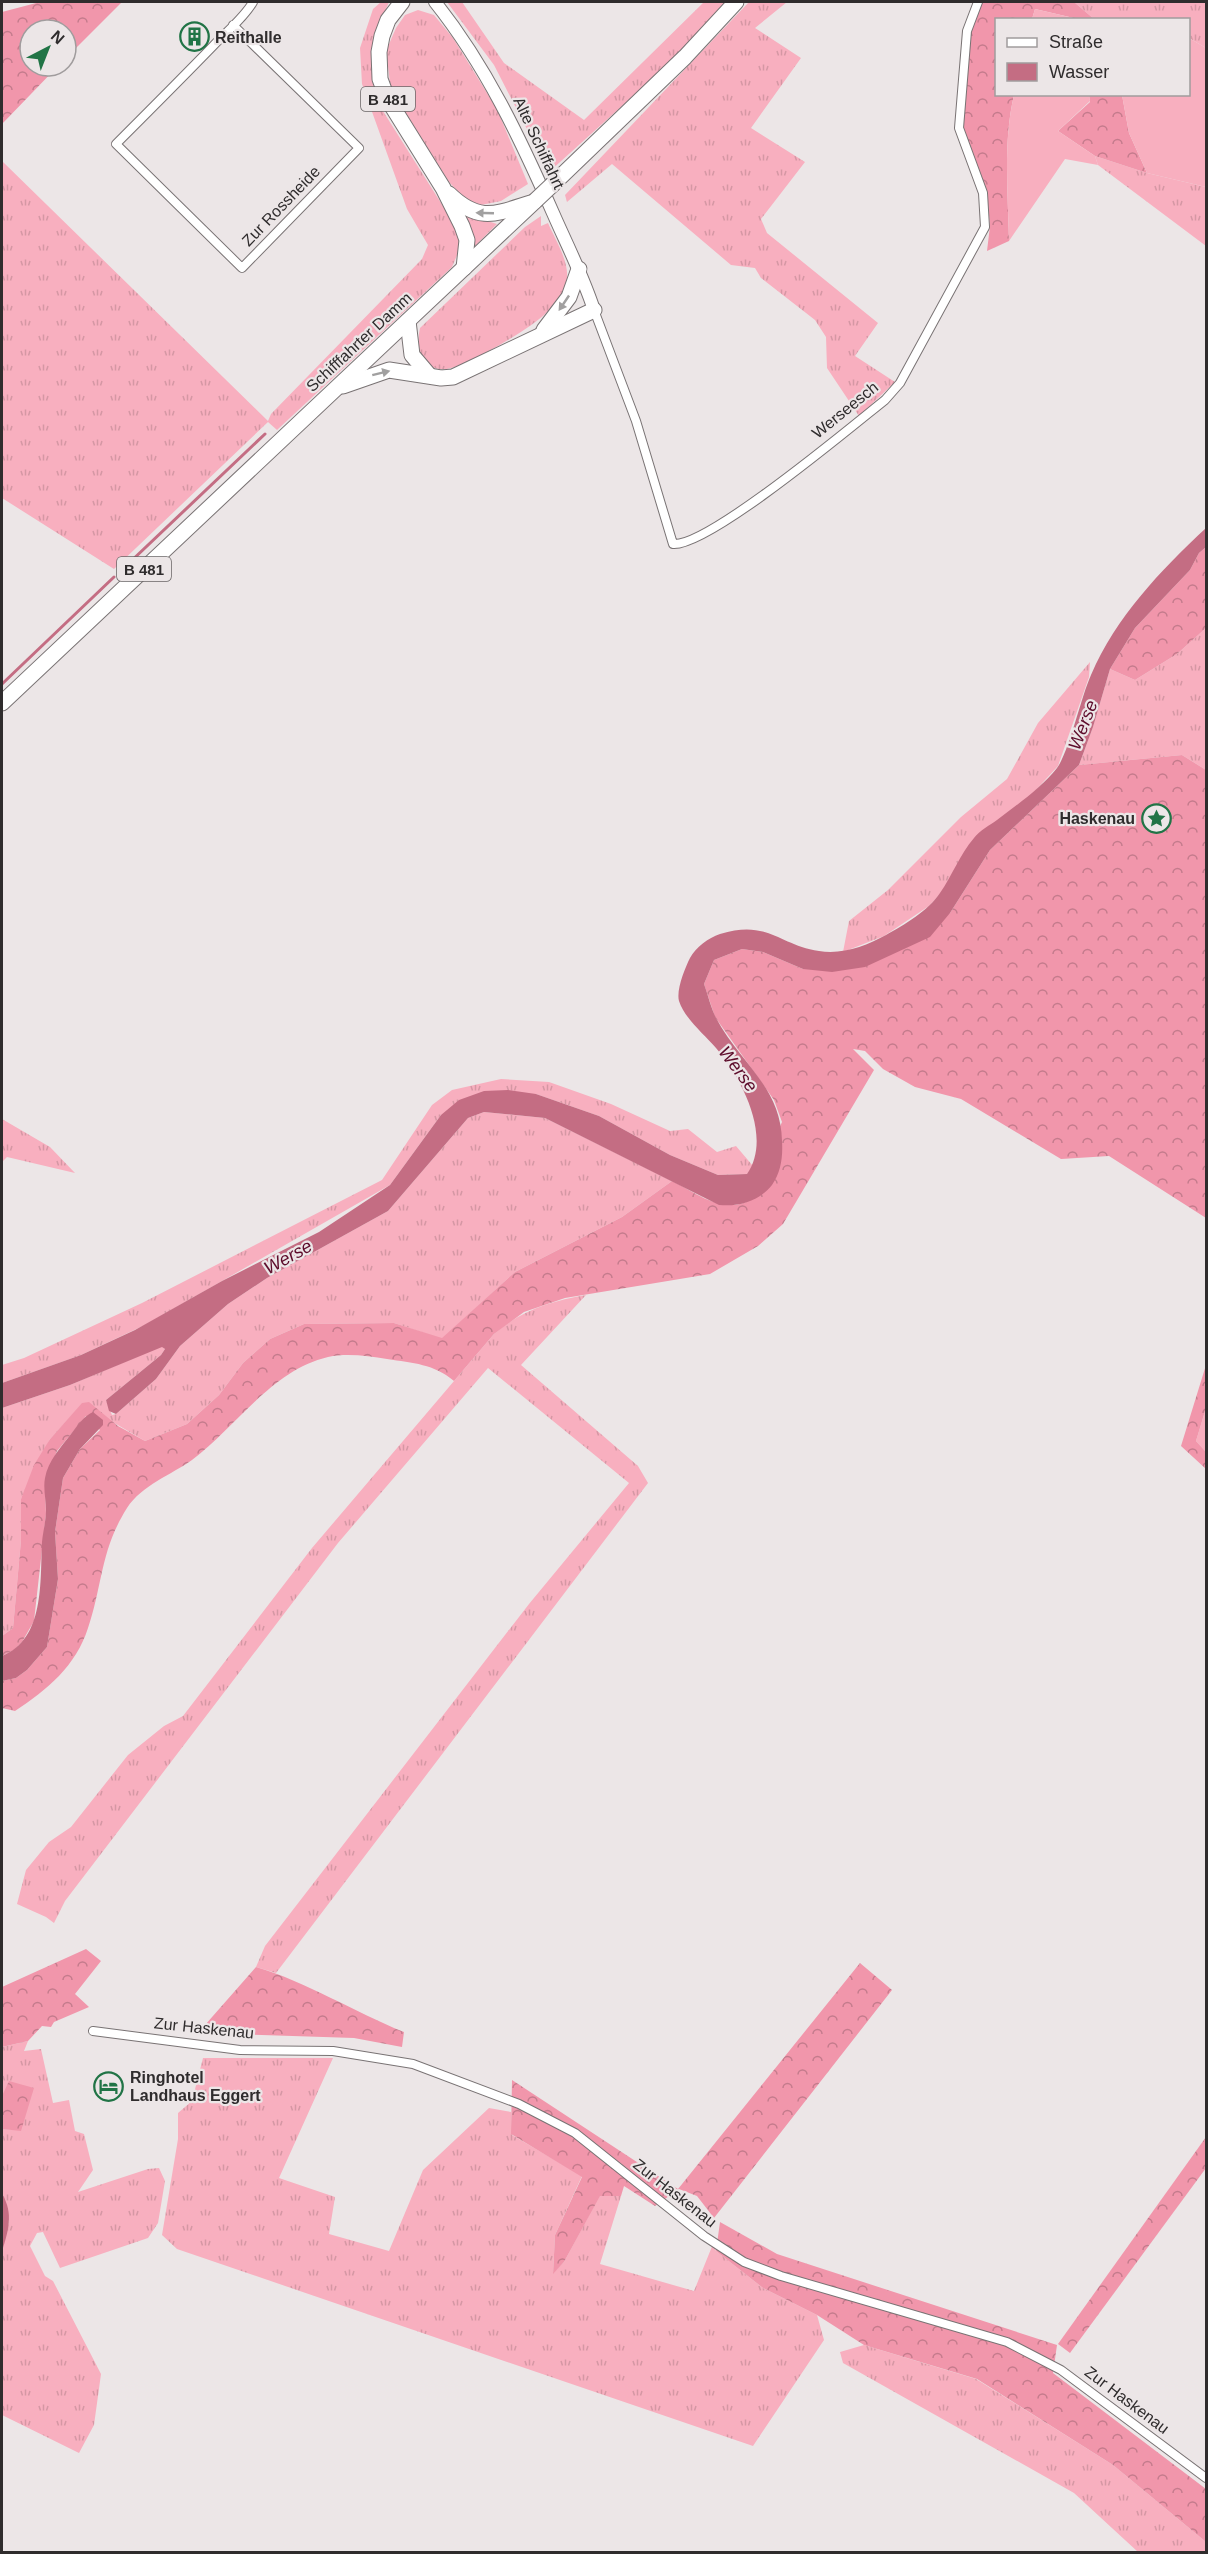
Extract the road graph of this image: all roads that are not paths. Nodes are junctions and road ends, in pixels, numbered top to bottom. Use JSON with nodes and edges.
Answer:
{"nodes":[{"id":1,"x":253,"y":2,"type":"edge"},
{"id":2,"x":402,"y":2,"type":"edge"},
{"id":3,"x":435,"y":2,"type":"edge"},
{"id":4,"x":736,"y":2,"type":"edge"},
{"id":5,"x":978,"y":2,"type":"edge"},
{"id":6,"x":233,"y":25,"type":"junction"},
{"id":7,"x":443,"y":188,"type":"junction"},
{"id":8,"x":535,"y":201,"type":"junction"},
{"id":9,"x":464,"y":268,"type":"junction"},
{"id":10,"x":579,"y":269,"type":"junction"},
{"id":11,"x":594,"y":310,"type":"junction"},
{"id":12,"x":408,"y":321,"type":"junction"},
{"id":13,"x":542,"y":332,"type":"junction"},
{"id":14,"x":429,"y":375,"type":"junction"},
{"id":15,"x":335,"y":390,"type":"junction"},
{"id":16,"x":2,"y":704,"type":"edge"},
{"id":17,"x":93,"y":2031,"type":"dead end"},
{"id":18,"x":1206,"y":2478,"type":"edge"}],
"edges":[{"from":1,"to":6,"type":"street","name":"Zur Rossheide"},
{"from":2,"to":7,"type":"highway","number":"B 481"},
{"from":3,"to":10,"type":"street","name":"Alte Schiffahrt"},
{"from":4,"to":8,"type":"highway","name":"Schifffahrter Damm","number":"B 481","bridge":true},
{"from":5,"to":11,"type":"street","name":"Werseesch"},
{"from":6,"to":6,"type":"street","name":"Zur Rossheide"},
{"from":8,"to":7,"type":"highway","number":"B 481","one_way":true},
{"from":7,"to":9,"type":"highway","number":"B 481"},
{"from":8,"to":9,"type":"highway","name":"Schifffahrter Damm","number":"B 481"},
{"from":9,"to":12,"type":"highway","name":"Schifffahrter Damm","number":"B 481"},
{"from":10,"to":11,"type":"street","name":"Alte Schiffahrt"},
{"from":10,"to":13,"type":"highway","number":"B 481","one_way":true},
{"from":11,"to":13,"type":"highway","number":"B 481"},
{"from":12,"to":14,"type":"highway"},
{"from":12,"to":15,"type":"highway","name":"Schifffahrter Damm","number":"B 481"},
{"from":13,"to":14,"type":"highway","number":"B 481"},
{"from":15,"to":14,"type":"highway","number":"B 481","one_way":true},
{"from":15,"to":16,"type":"highway","name":"Schifffahrter Damm","number":"B 481"},
{"from":17,"to":18,"type":"street","name":"Zur Haskenau"}]}
